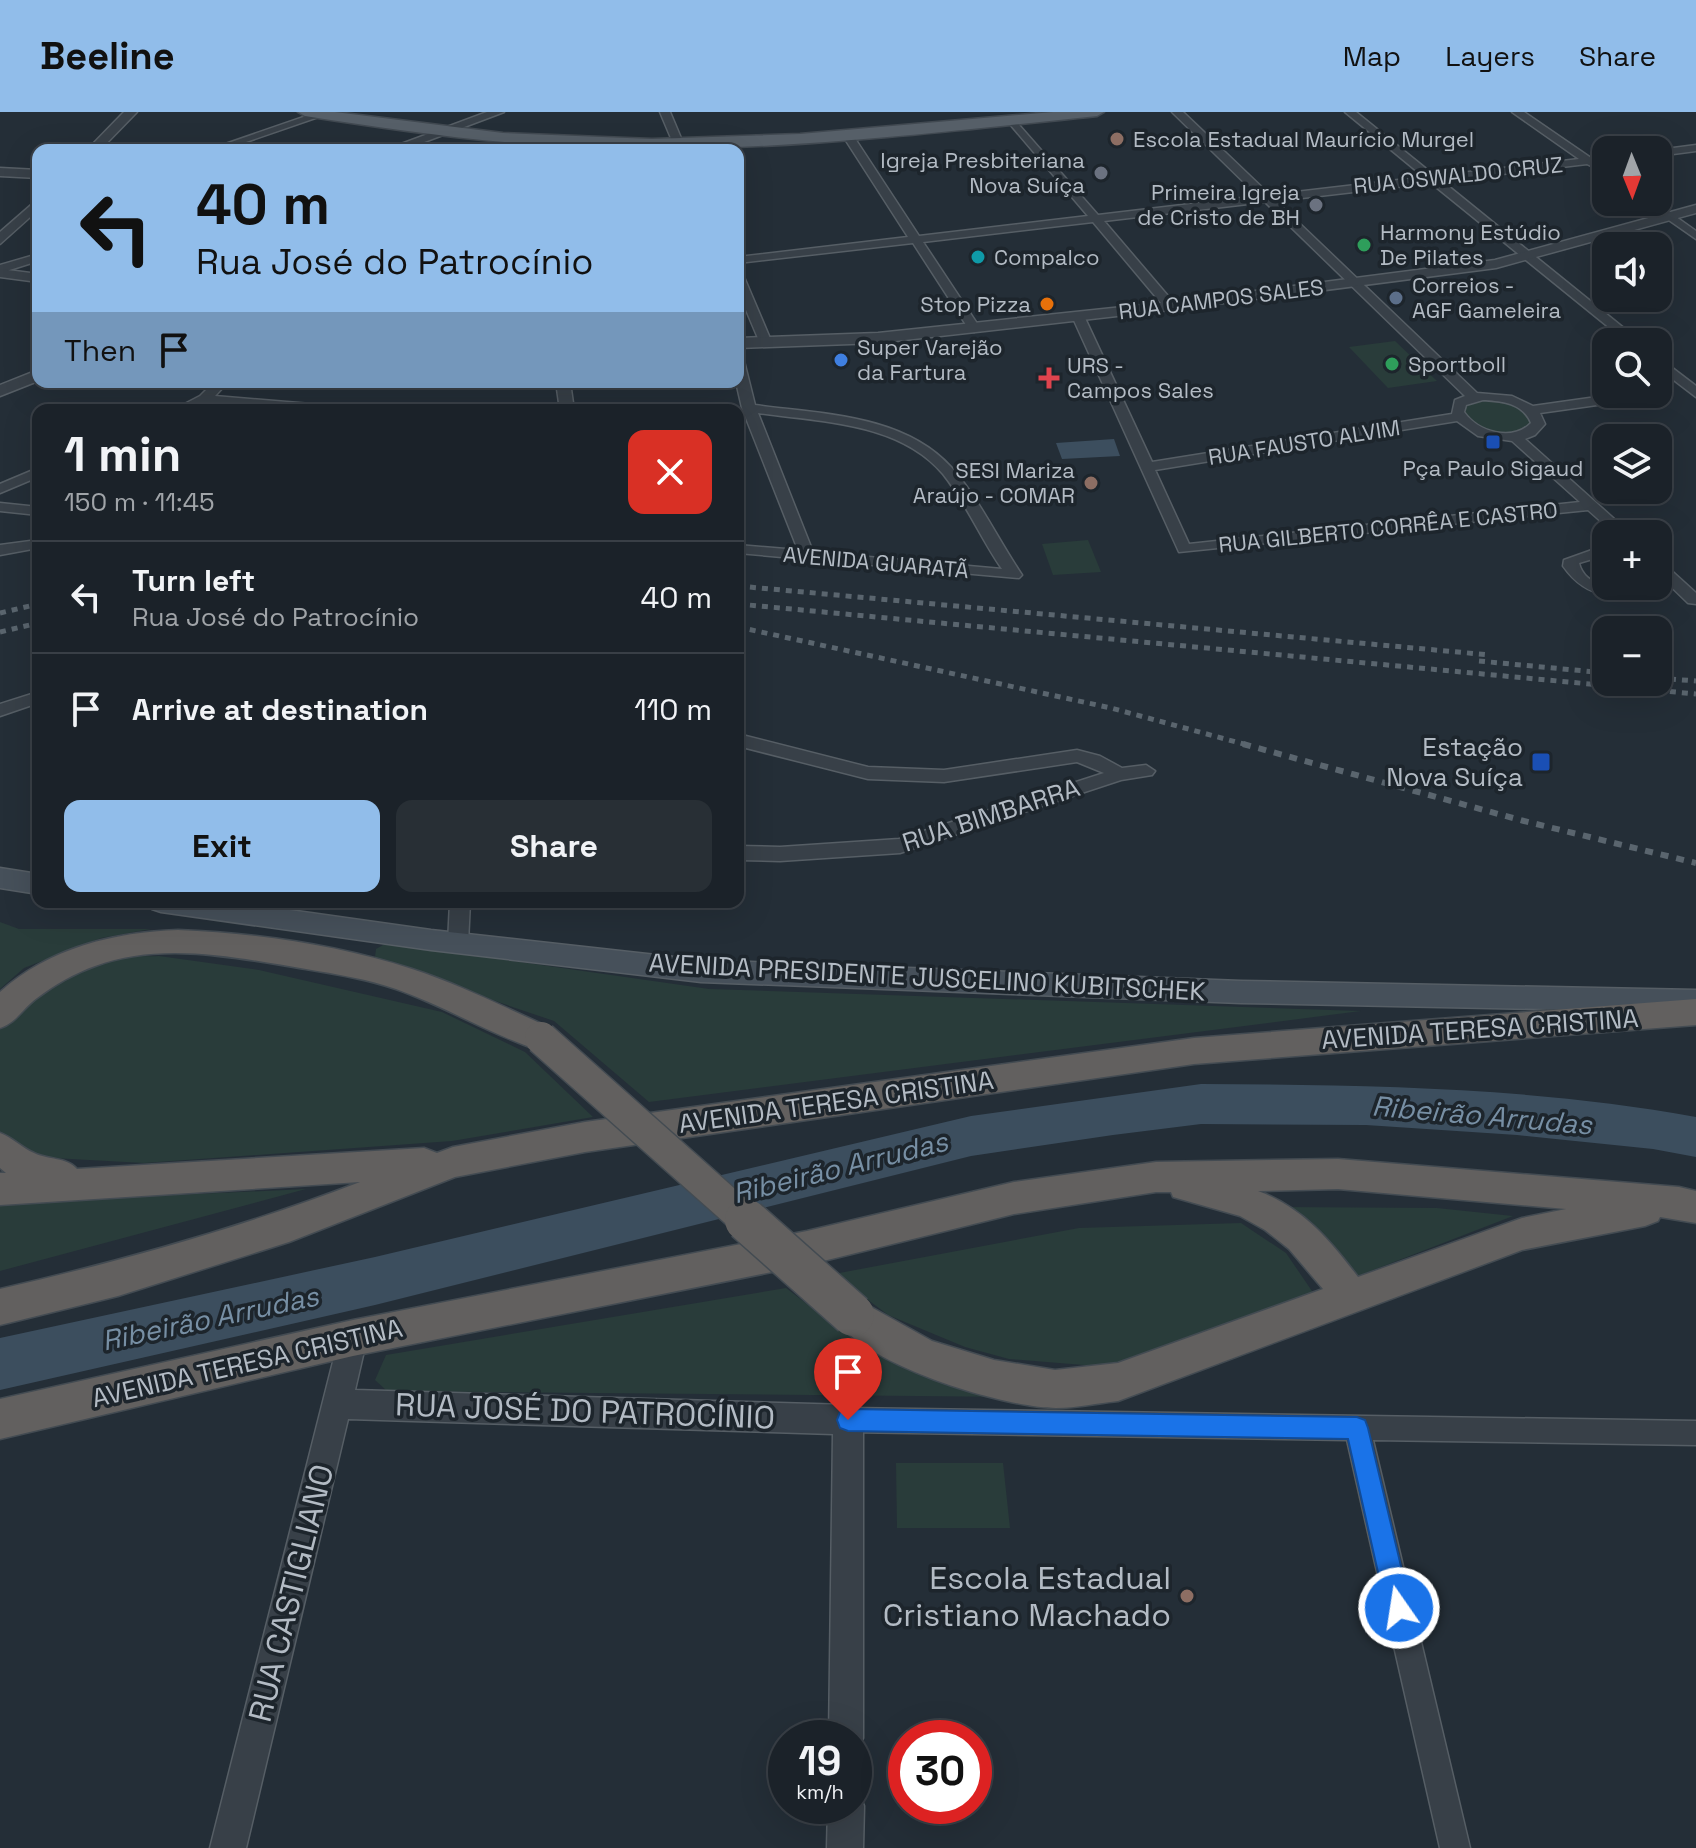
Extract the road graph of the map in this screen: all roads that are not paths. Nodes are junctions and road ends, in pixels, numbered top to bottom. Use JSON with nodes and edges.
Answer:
{"nodes":[{"id":1,"x":131,"y":112,"type":"edge"},
{"id":2,"x":305,"y":112,"type":"edge"},
{"id":3,"x":391,"y":112,"type":"edge"},
{"id":4,"x":665,"y":112,"type":"edge"},
{"id":5,"x":993,"y":112,"type":"edge"},
{"id":6,"x":1097,"y":112,"type":"edge"},
{"id":7,"x":1177,"y":112,"type":"edge"},
{"id":8,"x":1350,"y":112,"type":"edge"},
{"id":9,"x":1517,"y":112,"type":"edge"},
{"id":10,"x":322,"y":114,"type":"junction"},
{"id":11,"x":1013,"y":121,"type":"junction"},
{"id":12,"x":470,"y":122,"type":"junction"},
{"id":13,"x":502,"y":128,"type":"edge"},
{"id":14,"x":445,"y":131,"type":"junction"},
{"id":15,"x":848,"y":136,"type":"junction"},
{"id":16,"x":678,"y":142,"type":"edge"},
{"id":17,"x":99,"y":144,"type":"edge"},
{"id":18,"x":231,"y":144,"type":"edge"},
{"id":19,"x":408,"y":144,"type":"edge"},
{"id":20,"x":1696,"y":148,"type":"edge"},
{"id":21,"x":1672,"y":151,"type":"edge"},
{"id":22,"x":1589,"y":161,"type":"junction"},
{"id":23,"x":1592,"y":161,"type":"edge"},
{"id":24,"x":1592,"y":163,"type":"edge"},
{"id":25,"x":0,"y":166,"type":"edge"},
{"id":26,"x":32,"y":166,"type":"edge"},
{"id":27,"x":0,"y":172,"type":"edge"},
{"id":28,"x":32,"y":174,"type":"edge"},
{"id":29,"x":1433,"y":178,"type":"junction"},
{"id":30,"x":1264,"y":197,"type":"junction"},
{"id":31,"x":32,"y":209,"type":"edge"},
{"id":32,"x":1696,"y":209,"type":"edge"},
{"id":33,"x":1097,"y":217,"type":"junction"},
{"id":34,"x":1669,"y":217,"type":"junction"},
{"id":35,"x":1696,"y":236,"type":"edge"},
{"id":36,"x":915,"y":239,"type":"junction"},
{"id":37,"x":0,"y":240,"type":"edge"},
{"id":38,"x":1531,"y":256,"type":"junction"},
{"id":39,"x":32,"y":259,"type":"edge"},
{"id":40,"x":744,"y":259,"type":"edge"},
{"id":41,"x":0,"y":271,"type":"edge"},
{"id":42,"x":32,"y":277,"type":"edge"},
{"id":43,"x":1353,"y":282,"type":"junction"},
{"id":44,"x":744,"y":291,"type":"edge"},
{"id":45,"x":1170,"y":306,"type":"junction"},
{"id":46,"x":1078,"y":316,"type":"junction"},
{"id":47,"x":974,"y":328,"type":"junction"},
{"id":48,"x":1618,"y":328,"type":"edge"},
{"id":49,"x":744,"y":343,"type":"edge"},
{"id":50,"x":766,"y":343,"type":"junction"},
{"id":51,"x":1672,"y":372,"type":"edge"},
{"id":52,"x":32,"y":378,"type":"edge"},
{"id":53,"x":744,"y":387,"type":"edge"},
{"id":54,"x":215,"y":388,"type":"edge"},
{"id":55,"x":1694,"y":390,"type":"edge"},
{"id":56,"x":0,"y":391,"type":"edge"},
{"id":57,"x":1672,"y":391,"type":"edge"},
{"id":58,"x":1474,"y":397,"type":"junction"},
{"id":59,"x":205,"y":399,"type":"junction"},
{"id":60,"x":1592,"y":402,"type":"edge"},
{"id":61,"x":194,"y":404,"type":"edge"},
{"id":62,"x":264,"y":404,"type":"edge"},
{"id":63,"x":749,"y":408,"type":"junction"},
{"id":64,"x":1531,"y":410,"type":"junction"},
{"id":65,"x":1459,"y":417,"type":"junction"},
{"id":66,"x":1514,"y":436,"type":"junction"},
{"id":67,"x":1149,"y":467,"type":"junction"},
{"id":68,"x":32,"y":475,"type":"edge"},
{"id":69,"x":0,"y":489,"type":"edge"},
{"id":70,"x":1592,"y":505,"type":"junction"},
{"id":71,"x":0,"y":507,"type":"edge"},
{"id":72,"x":32,"y":510,"type":"edge"},
{"id":73,"x":1609,"y":520,"type":"edge"},
{"id":74,"x":32,"y":545,"type":"edge"},
{"id":75,"x":0,"y":550,"type":"edge"},
{"id":76,"x":744,"y":550,"type":"edge"},
{"id":77,"x":1592,"y":553,"type":"edge"},
{"id":78,"x":807,"y":555,"type":"junction"},
{"id":79,"x":1672,"y":579,"type":"edge"},
{"id":80,"x":1676,"y":583,"type":"junction"},
{"id":81,"x":1672,"y":584,"type":"edge"},
{"id":82,"x":1592,"y":586,"type":"edge"},
{"id":83,"x":1694,"y":600,"type":"dead end"},
{"id":84,"x":32,"y":699,"type":"edge"},
{"id":85,"x":0,"y":710,"type":"edge"},
{"id":86,"x":744,"y":742,"type":"edge"},
{"id":87,"x":1146,"y":771,"type":"dead end"},
{"id":88,"x":1120,"y":774,"type":"junction"},
{"id":89,"x":744,"y":853,"type":"edge"},
{"id":90,"x":0,"y":878,"type":"edge"},
{"id":91,"x":32,"y":883,"type":"edge"},
{"id":92,"x":204,"y":908,"type":"edge"},
{"id":93,"x":460,"y":908,"type":"edge"},
{"id":94,"x":458,"y":943,"type":"junction"},
{"id":95,"x":1696,"y":1001,"type":"edge"},
{"id":96,"x":1696,"y":1012,"type":"edge"},
{"id":97,"x":0,"y":1015,"type":"edge"},
{"id":98,"x":0,"y":1148,"type":"edge"},
{"id":99,"x":453,"y":1162,"type":"junction"},
{"id":100,"x":1156,"y":1177,"type":"junction"},
{"id":101,"x":97,"y":1184,"type":"junction"},
{"id":102,"x":0,"y":1189,"type":"edge"},
{"id":103,"x":1687,"y":1205,"type":"edge"},
{"id":104,"x":1352,"y":1298,"type":"junction"},
{"id":105,"x":0,"y":1307,"type":"edge"},
{"id":106,"x":353,"y":1338,"type":"junction"},
{"id":107,"x":338,"y":1404,"type":"junction"},
{"id":108,"x":0,"y":1419,"type":"edge"},
{"id":109,"x":848,"y":1420,"type":"junction"},
{"id":110,"x":1357,"y":1428,"type":"junction"},
{"id":111,"x":1696,"y":1433,"type":"edge"},
{"id":112,"x":846,"y":1720,"type":"edge"},
{"id":113,"x":846,"y":1824,"type":"edge"},
{"id":114,"x":228,"y":1848,"type":"edge"},
{"id":115,"x":845,"y":1848,"type":"edge"},
{"id":116,"x":1455,"y":1848,"type":"edge"}],
"edges":[{"from":1,"to":17,"type":"street"},
{"from":2,"to":10,"type":"main road"},
{"from":3,"to":12,"type":"main road"},
{"from":4,"to":16,"type":"street"},
{"from":5,"to":16,"type":"main road"},
{"from":6,"to":11,"type":"main road"},
{"from":7,"to":30,"type":"street"},
{"from":8,"to":29,"type":"street"},
{"from":9,"to":22,"type":"street"},
{"from":10,"to":14,"type":"main road"},
{"from":10,"to":18,"type":"street"},
{"from":11,"to":15,"type":"main road"},
{"from":11,"to":33,"type":"street"},
{"from":12,"to":13,"type":"main road"},
{"from":12,"to":14,"type":"street"},
{"from":13,"to":14,"type":"main road"},
{"from":13,"to":16,"type":"main road"},
{"from":14,"to":19,"type":"street"},
{"from":15,"to":16,"type":"main road"},
{"from":15,"to":36,"type":"street"},
{"from":20,"to":21,"type":"street"},
{"from":22,"to":23,"type":"street","name":"RUA OSWALDO CRUZ"},
{"from":22,"to":24,"type":"street"},
{"from":22,"to":29,"type":"street","name":"RUA OSWALDO CRUZ"},
{"from":25,"to":26,"type":"street"},
{"from":27,"to":28,"type":"street"},
{"from":29,"to":30,"type":"street","name":"RUA OSWALDO CRUZ"},
{"from":29,"to":38,"type":"street"},
{"from":30,"to":33,"type":"street","name":"RUA OSWALDO CRUZ"},
{"from":30,"to":43,"type":"street"},
{"from":31,"to":37,"type":"street"},
{"from":32,"to":34,"type":"street","name":"RUA CAMPOS SALES"},
{"from":33,"to":36,"type":"street","name":"RUA OSWALDO CRUZ"},
{"from":33,"to":45,"type":"street"},
{"from":34,"to":35,"type":"street"},
{"from":34,"to":38,"type":"street","name":"RUA CAMPOS SALES"},
{"from":36,"to":40,"type":"street","name":"RUA OSWALDO CRUZ"},
{"from":36,"to":47,"type":"street"},
{"from":38,"to":43,"type":"street","name":"RUA CAMPOS SALES"},
{"from":38,"to":48,"type":"street"},
{"from":39,"to":41,"type":"street"},
{"from":41,"to":42,"type":"street"},
{"from":43,"to":45,"type":"street","name":"RUA CAMPOS SALES"},
{"from":43,"to":58,"type":"street"},
{"from":44,"to":50,"type":"street"},
{"from":45,"to":46,"type":"street","name":"RUA CAMPOS SALES"},
{"from":46,"to":47,"type":"street","name":"RUA CAMPOS SALES"},
{"from":46,"to":67,"type":"street"},
{"from":47,"to":50,"type":"street","name":"RUA CAMPOS SALES"},
{"from":49,"to":50,"type":"street","name":"RUA CAMPOS SALES"},
{"from":51,"to":55,"type":"street"},
{"from":52,"to":56,"type":"street"},
{"from":53,"to":63,"type":"street"},
{"from":54,"to":59,"type":"street"},
{"from":55,"to":57,"type":"street"},
{"from":58,"to":64,"type":"street"},
{"from":58,"to":65,"type":"street"},
{"from":59,"to":61,"type":"street"},
{"from":59,"to":62,"type":"street"},
{"from":60,"to":64,"type":"street"},
{"from":63,"to":78,"type":"street"},
{"from":63,"to":78,"type":"street","name":"AVENIDA GUARATÃ"},
{"from":64,"to":66,"type":"street"},
{"from":65,"to":66,"type":"street"},
{"from":65,"to":67,"type":"street","name":"RUA FAUSTO ALVIM"},
{"from":66,"to":70,"type":"street"},
{"from":67,"to":70,"type":"street","name":"RUA GILBERTO CORRÊA E CASTRO"},
{"from":68,"to":69,"type":"street"},
{"from":70,"to":73,"type":"street"},
{"from":71,"to":72,"type":"street"},
{"from":74,"to":75,"type":"street"},
{"from":76,"to":78,"type":"street","name":"AVENIDA GUARATÃ"},
{"from":77,"to":82,"type":"street"},
{"from":79,"to":80,"type":"street"},
{"from":80,"to":81,"type":"street"},
{"from":80,"to":83,"type":"street"},
{"from":84,"to":85,"type":"street"},
{"from":86,"to":88,"type":"street"},
{"from":87,"to":88,"type":"street","name":"RUA BIMBARRA"},
{"from":88,"to":89,"type":"street","name":"RUA BIMBARRA"},
{"from":90,"to":91,"type":"main road"},
{"from":92,"to":94,"type":"main road","name":"AVENIDA PRESIDENTE JUSCELINO KUBITSCHEK"},
{"from":93,"to":94,"type":"street"},
{"from":94,"to":95,"type":"main road","name":"AVENIDA PRESIDENTE JUSCELINO KUBITSCHEK"},
{"from":96,"to":99,"type":"highway","name":"AVENIDA TERESA CRISTINA"},
{"from":97,"to":104,"type":"highway","bridge":true},
{"from":98,"to":101,"type":"highway"},
{"from":99,"to":101,"type":"highway"},
{"from":99,"to":105,"type":"highway","name":"AVENIDA TERESA CRISTINA"},
{"from":100,"to":103,"type":"highway","name":"AVENIDA TERESA CRISTINA"},
{"from":100,"to":104,"type":"highway"},
{"from":100,"to":106,"type":"highway","name":"AVENIDA TERESA CRISTINA"},
{"from":101,"to":102,"type":"highway"},
{"from":103,"to":104,"type":"highway"},
{"from":106,"to":107,"type":"street","name":"RUA CASTIGLIANO"},
{"from":106,"to":108,"type":"highway","name":"AVENIDA TERESA CRISTINA"},
{"from":107,"to":109,"type":"street","name":"RUA JOSÉ DO PATROCÍNIO"},
{"from":107,"to":114,"type":"street","name":"RUA CASTIGLIANO"},
{"from":109,"to":110,"type":"street","name":"RUA JOSÉ DO PATROCÍNIO"},
{"from":109,"to":112,"type":"street"},
{"from":110,"to":111,"type":"street","name":"RUA JOSÉ DO PATROCÍNIO"},
{"from":110,"to":116,"type":"street"},
{"from":113,"to":115,"type":"street"}]}
